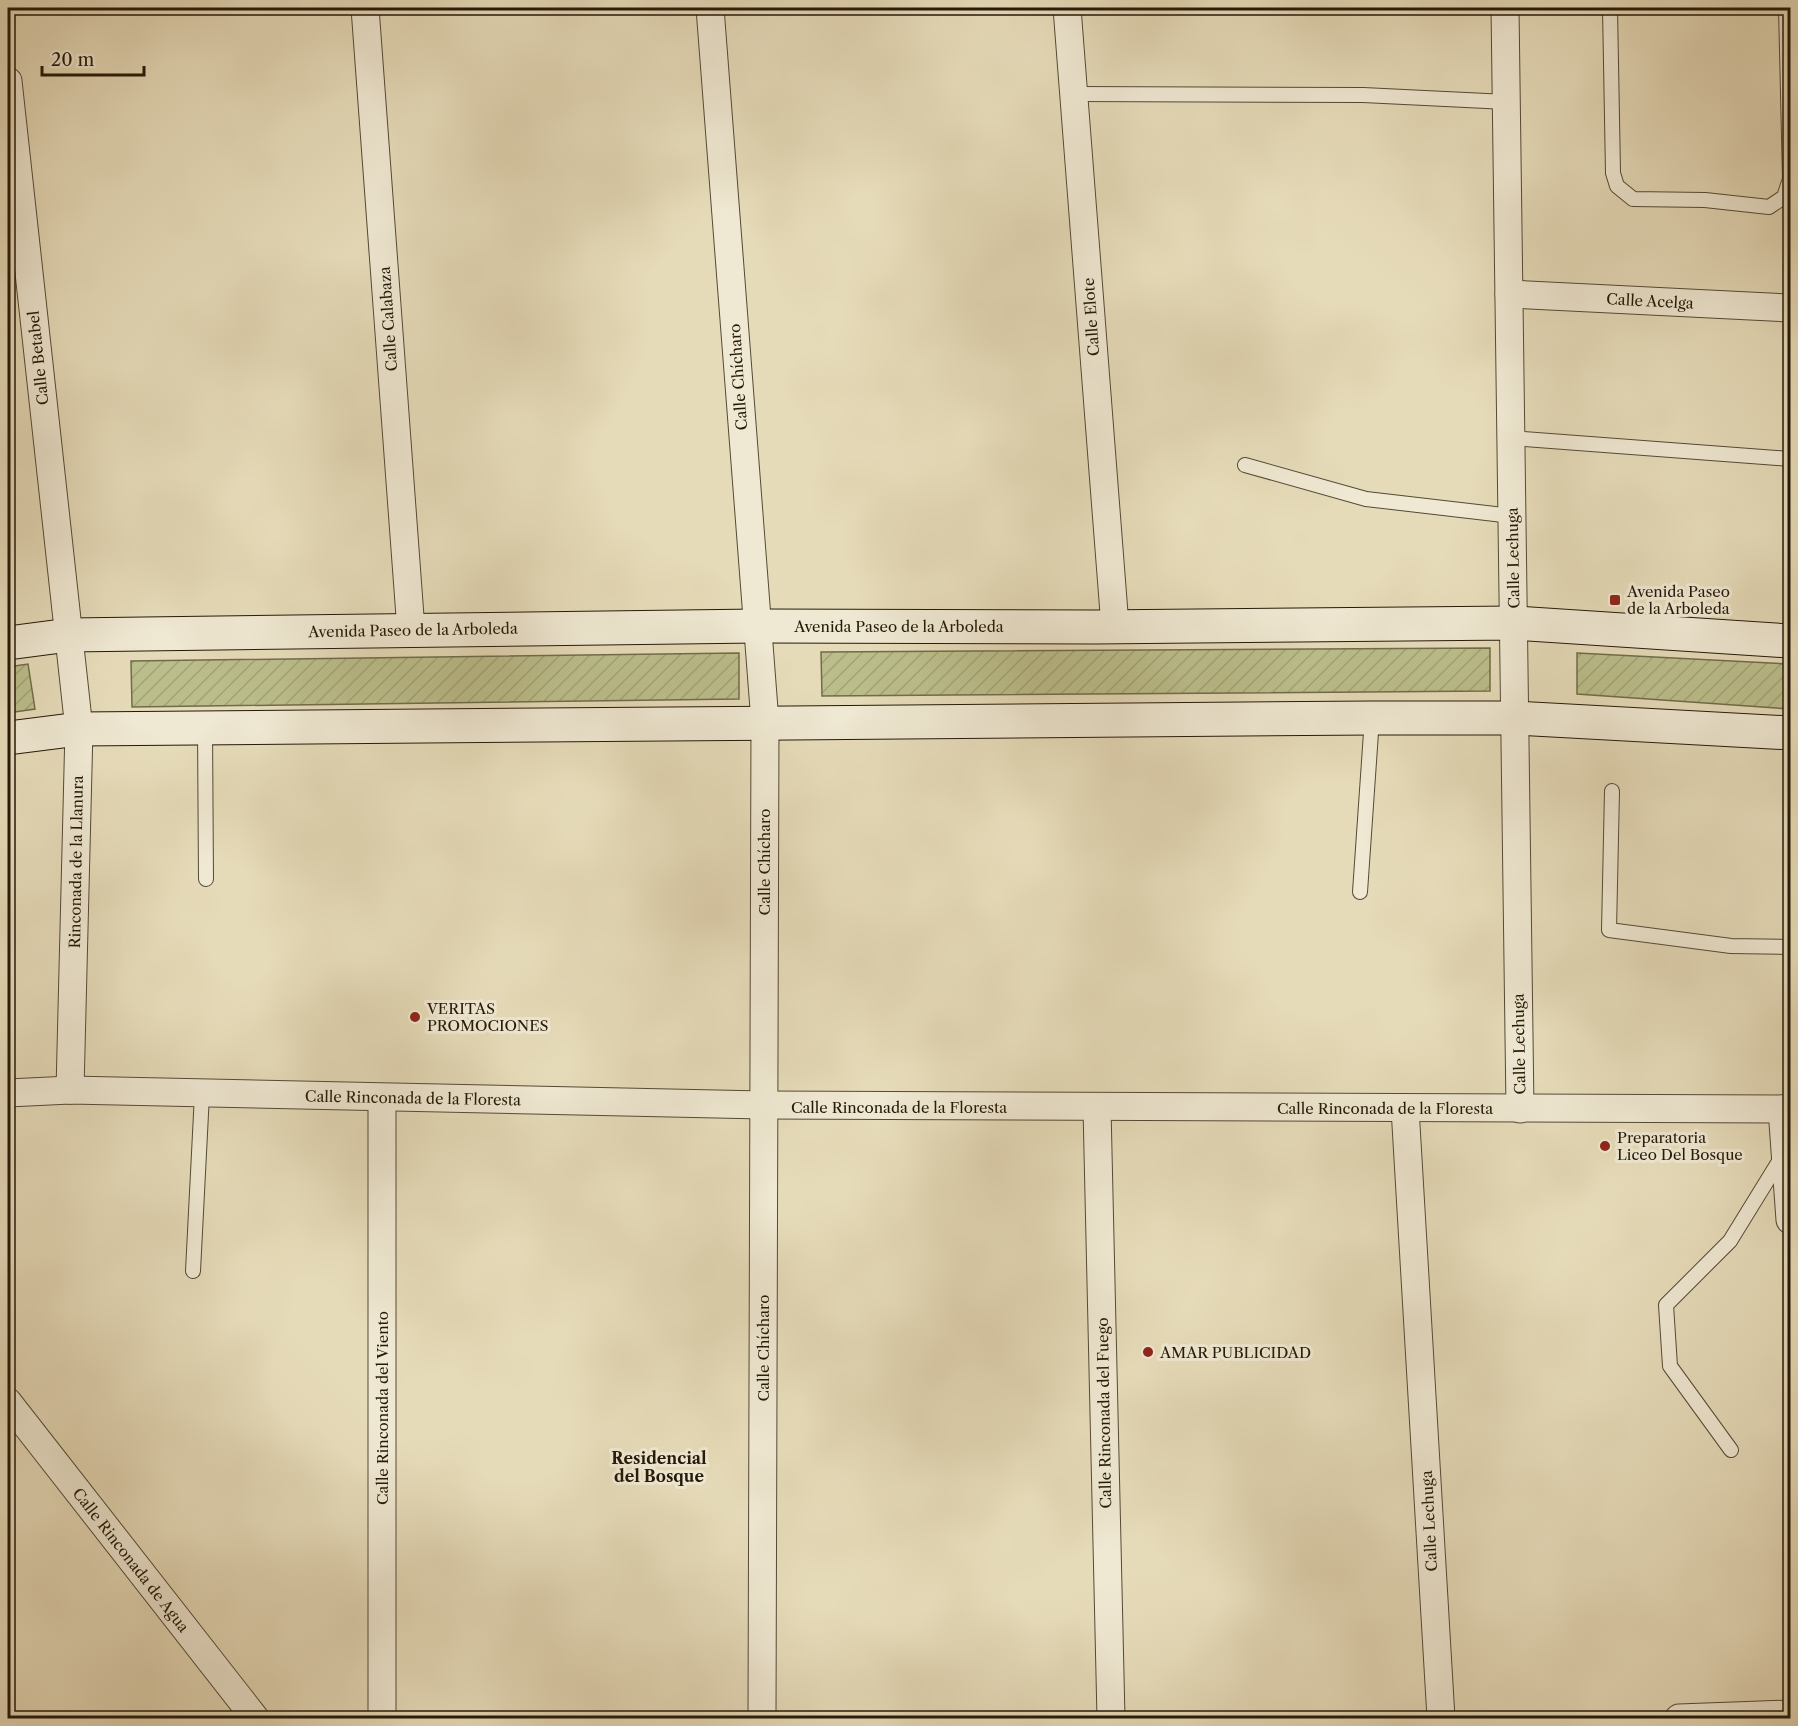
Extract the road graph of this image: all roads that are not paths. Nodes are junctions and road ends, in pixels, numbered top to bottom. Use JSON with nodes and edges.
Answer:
{"nodes":[{"id":1,"x":364,"y":8,"type":"edge"},
{"id":2,"x":710,"y":8,"type":"edge"},
{"id":3,"x":1067,"y":8,"type":"edge"},
{"id":4,"x":1505,"y":8,"type":"edge"},
{"id":5,"x":1610,"y":8,"type":"edge"},
{"id":6,"x":1786,"y":8,"type":"edge"},
{"id":7,"x":8,"y":81,"type":"edge"},
{"id":8,"x":1074,"y":94,"type":"junction"},
{"id":9,"x":1507,"y":102,"type":"junction"},
{"id":10,"x":1509,"y":294,"type":"junction"},
{"id":11,"x":1791,"y":308,"type":"edge"},
{"id":12,"x":1511,"y":438,"type":"junction"},
{"id":13,"x":1791,"y":459,"type":"edge"},
{"id":14,"x":1245,"y":465,"type":"dead end"},
{"id":15,"x":1512,"y":516,"type":"junction"},
{"id":16,"x":1514,"y":623,"type":"junction"},
{"id":17,"x":757,"y":626,"type":"junction"},
{"id":18,"x":1115,"y":626,"type":"junction"},
{"id":19,"x":411,"y":630,"type":"junction"},
{"id":20,"x":69,"y":635,"type":"junction"},
{"id":21,"x":1791,"y":641,"type":"edge"},
{"id":22,"x":8,"y":643,"type":"edge"},
{"id":23,"x":1372,"y":718,"type":"junction"},
{"id":24,"x":1515,"y":718,"type":"junction"},
{"id":25,"x":765,"y":722,"type":"junction"},
{"id":26,"x":205,"y":728,"type":"junction"},
{"id":27,"x":79,"y":729,"type":"junction"},
{"id":28,"x":1791,"y":733,"type":"edge"},
{"id":29,"x":8,"y":738,"type":"edge"},
{"id":30,"x":1612,"y":791,"type":"dead end"},
{"id":31,"x":206,"y":879,"type":"dead end"},
{"id":32,"x":1360,"y":892,"type":"dead end"},
{"id":33,"x":1791,"y":947,"type":"edge"},
{"id":34,"x":70,"y":1090,"type":"junction"},
{"id":35,"x":8,"y":1093,"type":"edge"},
{"id":36,"x":202,"y":1094,"type":"junction"},
{"id":37,"x":382,"y":1098,"type":"junction"},
{"id":38,"x":764,"y":1105,"type":"junction"},
{"id":39,"x":1097,"y":1108,"type":"junction"},
{"id":40,"x":1405,"y":1108,"type":"junction"},
{"id":41,"x":1520,"y":1109,"type":"junction"},
{"id":42,"x":1786,"y":1109,"type":"edge"},
{"id":43,"x":1785,"y":1150,"type":"junction"},
{"id":44,"x":1791,"y":1220,"type":"edge"},
{"id":45,"x":193,"y":1271,"type":"dead end"},
{"id":46,"x":8,"y":1402,"type":"edge"},
{"id":47,"x":1731,"y":1450,"type":"dead end"},
{"id":48,"x":1791,"y":1714,"type":"edge"},
{"id":49,"x":255,"y":1719,"type":"edge"},
{"id":50,"x":382,"y":1719,"type":"edge"},
{"id":51,"x":762,"y":1719,"type":"edge"},
{"id":52,"x":1111,"y":1719,"type":"edge"},
{"id":53,"x":1441,"y":1719,"type":"edge"},
{"id":54,"x":1678,"y":1719,"type":"edge"}],
"edges":[{"from":1,"to":19,"type":"street","name":"Calle Calabaza"},
{"from":2,"to":17,"type":"street","name":"Calle Chícharo"},
{"from":3,"to":8,"type":"street","name":"Calle Elote"},
{"from":4,"to":9,"type":"street","name":"Calle Lechuga"},
{"from":5,"to":6,"type":"lane"},
{"from":7,"to":20,"type":"street","name":"Calle Betabel"},
{"from":8,"to":9,"type":"lane"},
{"from":8,"to":18,"type":"street","name":"Calle Elote"},
{"from":9,"to":10,"type":"street","name":"Calle Lechuga"},
{"from":10,"to":11,"type":"street","name":"Calle Acelga"},
{"from":10,"to":12,"type":"street","name":"Calle Lechuga"},
{"from":12,"to":13,"type":"lane"},
{"from":12,"to":15,"type":"street","name":"Calle Lechuga"},
{"from":14,"to":15,"type":"lane"},
{"from":15,"to":16,"type":"street","name":"Calle Lechuga"},
{"from":16,"to":18,"type":"street","name":"Avenida Paseo de la Arboleda"},
{"from":16,"to":21,"type":"street","name":"Avenida Paseo de la Arboleda"},
{"from":16,"to":24,"type":"street","name":"Calle Lechuga"},
{"from":17,"to":18,"type":"street","name":"Avenida Paseo de la Arboleda"},
{"from":17,"to":19,"type":"street","name":"Avenida Paseo de la Arboleda"},
{"from":17,"to":25,"type":"street","name":"Calle Chícharo"},
{"from":19,"to":20,"type":"street","name":"Avenida Paseo de la Arboleda"},
{"from":20,"to":22,"type":"street","name":"Avenida Paseo de la Arboleda"},
{"from":20,"to":27,"type":"street","name":"Rinconada de la Llanura"},
{"from":23,"to":24,"type":"street"},
{"from":23,"to":25,"type":"street"},
{"from":23,"to":32,"type":"lane"},
{"from":24,"to":28,"type":"street"},
{"from":24,"to":41,"type":"street","name":"Calle Lechuga"},
{"from":25,"to":26,"type":"street"},
{"from":25,"to":38,"type":"street","name":"Calle Chícharo"},
{"from":26,"to":27,"type":"street"},
{"from":26,"to":31,"type":"lane"},
{"from":27,"to":29,"type":"street"},
{"from":27,"to":34,"type":"street","name":"Rinconada de la Llanura"},
{"from":30,"to":33,"type":"lane"},
{"from":34,"to":35,"type":"street","name":"Calle Rinconada de la Floresta"},
{"from":34,"to":36,"type":"street","name":"Calle Rinconada de la Floresta"},
{"from":36,"to":37,"type":"street","name":"Calle Rinconada de la Floresta"},
{"from":36,"to":45,"type":"lane"},
{"from":37,"to":38,"type":"street","name":"Calle Rinconada de la Floresta"},
{"from":37,"to":50,"type":"street","name":"Calle Rinconada del Viento"},
{"from":38,"to":39,"type":"street","name":"Calle Rinconada de la Floresta"},
{"from":38,"to":51,"type":"street","name":"Calle Chícharo"},
{"from":39,"to":40,"type":"street","name":"Calle Rinconada de la Floresta"},
{"from":39,"to":52,"type":"street","name":"Calle Rinconada del Fuego"},
{"from":40,"to":41,"type":"street","name":"Calle Rinconada de la Floresta"},
{"from":40,"to":53,"type":"street","name":"Calle Lechuga"},
{"from":41,"to":42,"type":"street","name":"Calle Rinconada de la Floresta"},
{"from":42,"to":43,"type":"street"},
{"from":43,"to":44,"type":"street"},
{"from":43,"to":47,"type":"lane"},
{"from":46,"to":49,"type":"street","name":"Calle Rinconada de Agua"},
{"from":48,"to":54,"type":"street"}]}
